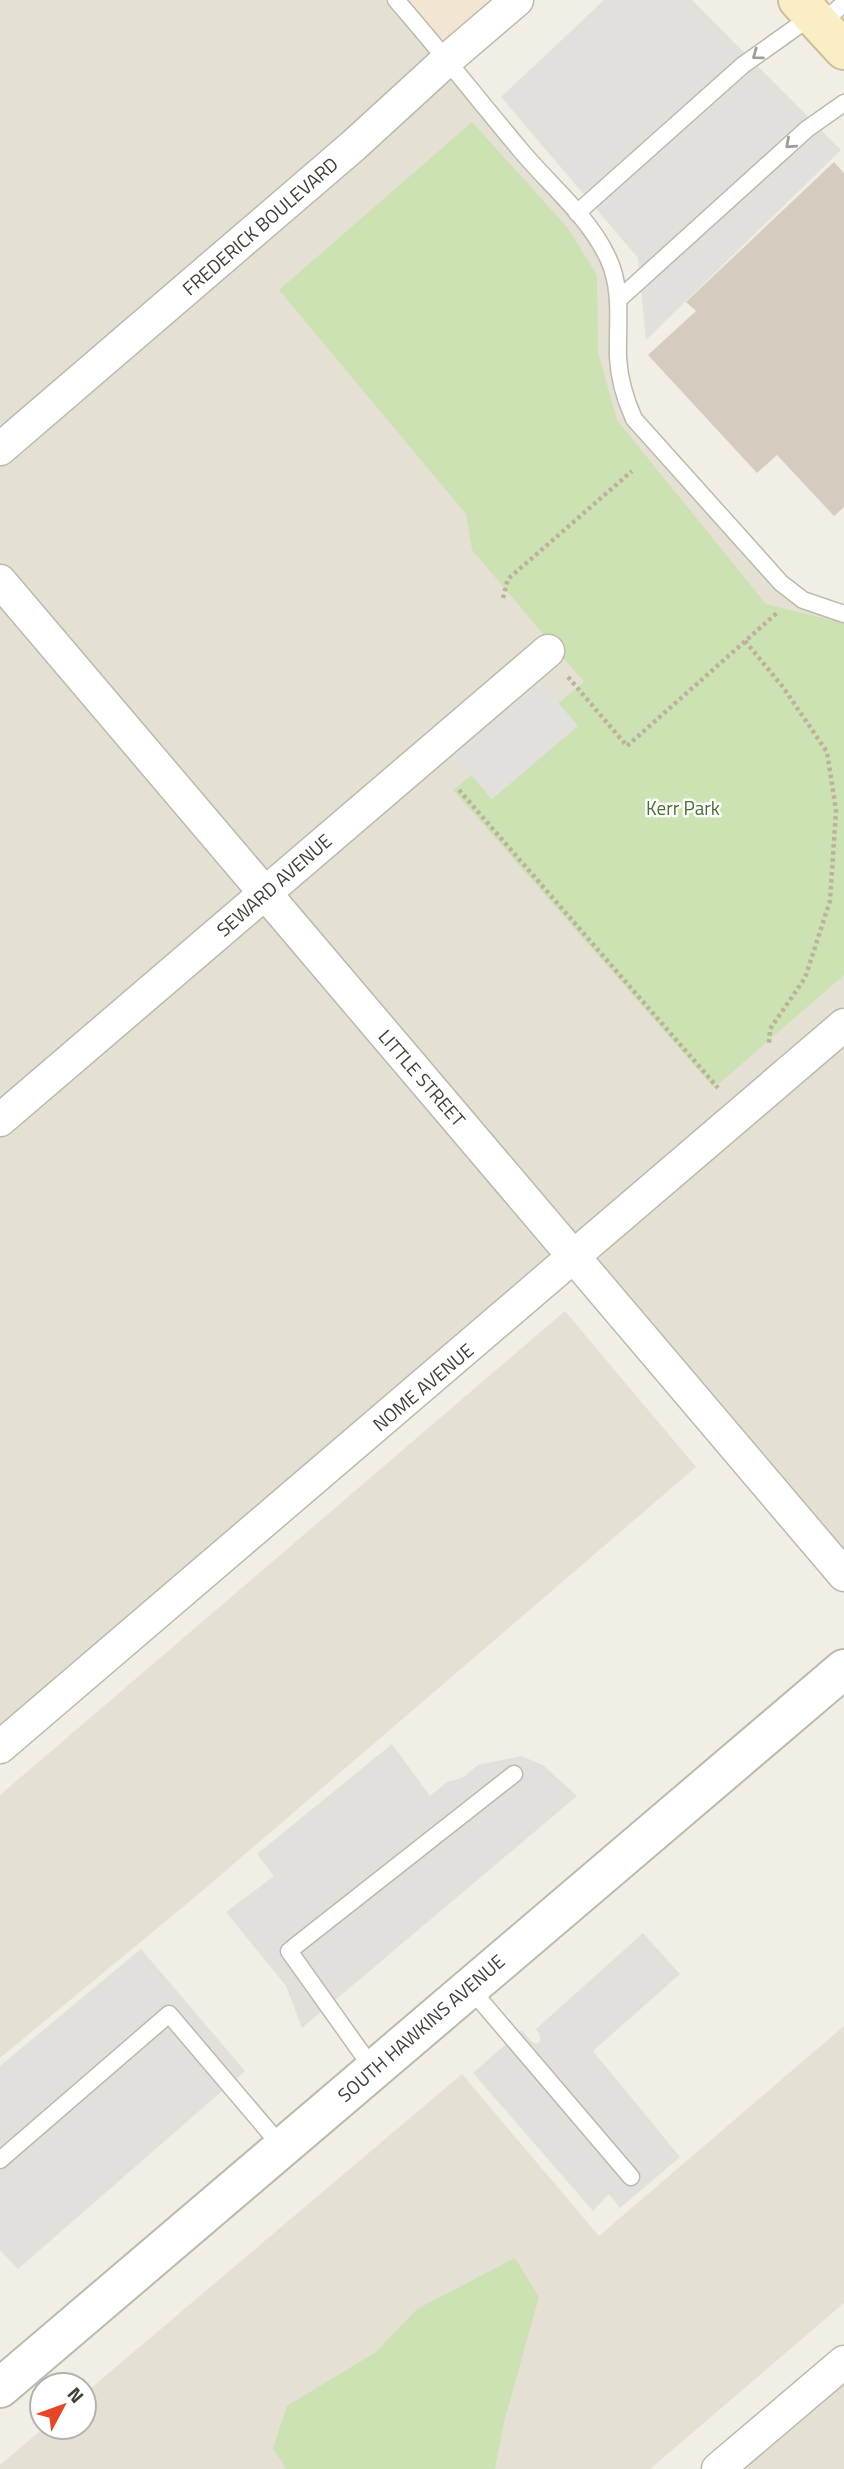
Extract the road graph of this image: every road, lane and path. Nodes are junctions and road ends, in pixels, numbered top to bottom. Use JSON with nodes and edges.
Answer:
{"nodes":[{"id":1,"x":396,"y":0,"type":"edge"},
{"id":2,"x":517,"y":0,"type":"edge"},
{"id":3,"x":824,"y":19,"type":"edge"},
{"id":4,"x":448,"y":59,"type":"junction"},
{"id":5,"x":844,"y":103,"type":"edge"},
{"id":6,"x":577,"y":213,"type":"junction"},
{"id":7,"x":618,"y":300,"type":"junction"},
{"id":8,"x":0,"y":449,"type":"edge"},
{"id":9,"x":632,"y":471,"type":"dead end"},
{"id":10,"x":0,"y":581,"type":"edge"},
{"id":11,"x":797,"y":596,"type":"junction"},
{"id":12,"x":503,"y":598,"type":"dead end"},
{"id":13,"x":844,"y":614,"type":"edge"},
{"id":14,"x":745,"y":641,"type":"junction"},
{"id":15,"x":548,"y":651,"type":"joint"},
{"id":16,"x":459,"y":789,"type":"dead end"},
{"id":17,"x":265,"y":894,"type":"junction"},
{"id":18,"x":844,"y":1025,"type":"edge"},
{"id":19,"x":769,"y":1044,"type":"dead end"},
{"id":20,"x":718,"y":1088,"type":"dead end"},
{"id":21,"x":0,"y":1120,"type":"edge"},
{"id":22,"x":575,"y":1257,"type":"junction"},
{"id":23,"x":844,"y":1574,"type":"edge"},
{"id":24,"x":844,"y":1669,"type":"edge"},
{"id":25,"x":0,"y":1747,"type":"edge"},
{"id":26,"x":514,"y":1774,"type":"dead end"},
{"id":27,"x":468,"y":1987,"type":"junction"},
{"id":28,"x":373,"y":2069,"type":"junction"},
{"id":29,"x":282,"y":2147,"type":"junction"},
{"id":30,"x":0,"y":2160,"type":"edge"},
{"id":31,"x":631,"y":2177,"type":"dead end"},
{"id":32,"x":844,"y":2362,"type":"edge"},
{"id":33,"x":0,"y":2388,"type":"edge"},
{"id":34,"x":718,"y":2469,"type":"edge"}],
"edges":[{"from":1,"to":4,"type":"lane"},
{"from":2,"to":4,"type":"street","name":"FREDERICK BOULEVARD"},
{"from":3,"to":6,"type":"lane","one_way":true},
{"from":4,"to":6,"type":"lane"},
{"from":4,"to":8,"type":"street","name":"FREDERICK BOULEVARD"},
{"from":5,"to":7,"type":"lane","one_way":true},
{"from":6,"to":7,"type":"lane"},
{"from":7,"to":11,"type":"lane"},
{"from":9,"to":12,"type":"path"},
{"from":10,"to":17,"type":"street","name":"LITTLE STREET"},
{"from":11,"to":13,"type":"lane"},
{"from":11,"to":14,"type":"path"},
{"from":14,"to":15,"type":"path"},
{"from":14,"to":19,"type":"path"},
{"from":15,"to":17,"type":"street","name":"SEWARD AVENUE"},
{"from":16,"to":20,"type":"path"},
{"from":17,"to":21,"type":"street","name":"SEWARD AVENUE"},
{"from":17,"to":22,"type":"street","name":"LITTLE STREET"},
{"from":18,"to":22,"type":"street","name":"NOME AVENUE"},
{"from":22,"to":23,"type":"street","name":"LITTLE STREET"},
{"from":22,"to":25,"type":"street","name":"NOME AVENUE"},
{"from":24,"to":27,"type":"street","name":"SOUTH HAWKINS AVENUE"},
{"from":26,"to":28,"type":"lane"},
{"from":27,"to":28,"type":"street","name":"SOUTH HAWKINS AVENUE"},
{"from":27,"to":31,"type":"lane"},
{"from":28,"to":29,"type":"street","name":"SOUTH HAWKINS AVENUE"},
{"from":29,"to":30,"type":"lane"},
{"from":29,"to":33,"type":"street","name":"SOUTH HAWKINS AVENUE"},
{"from":32,"to":34,"type":"street"}]}
